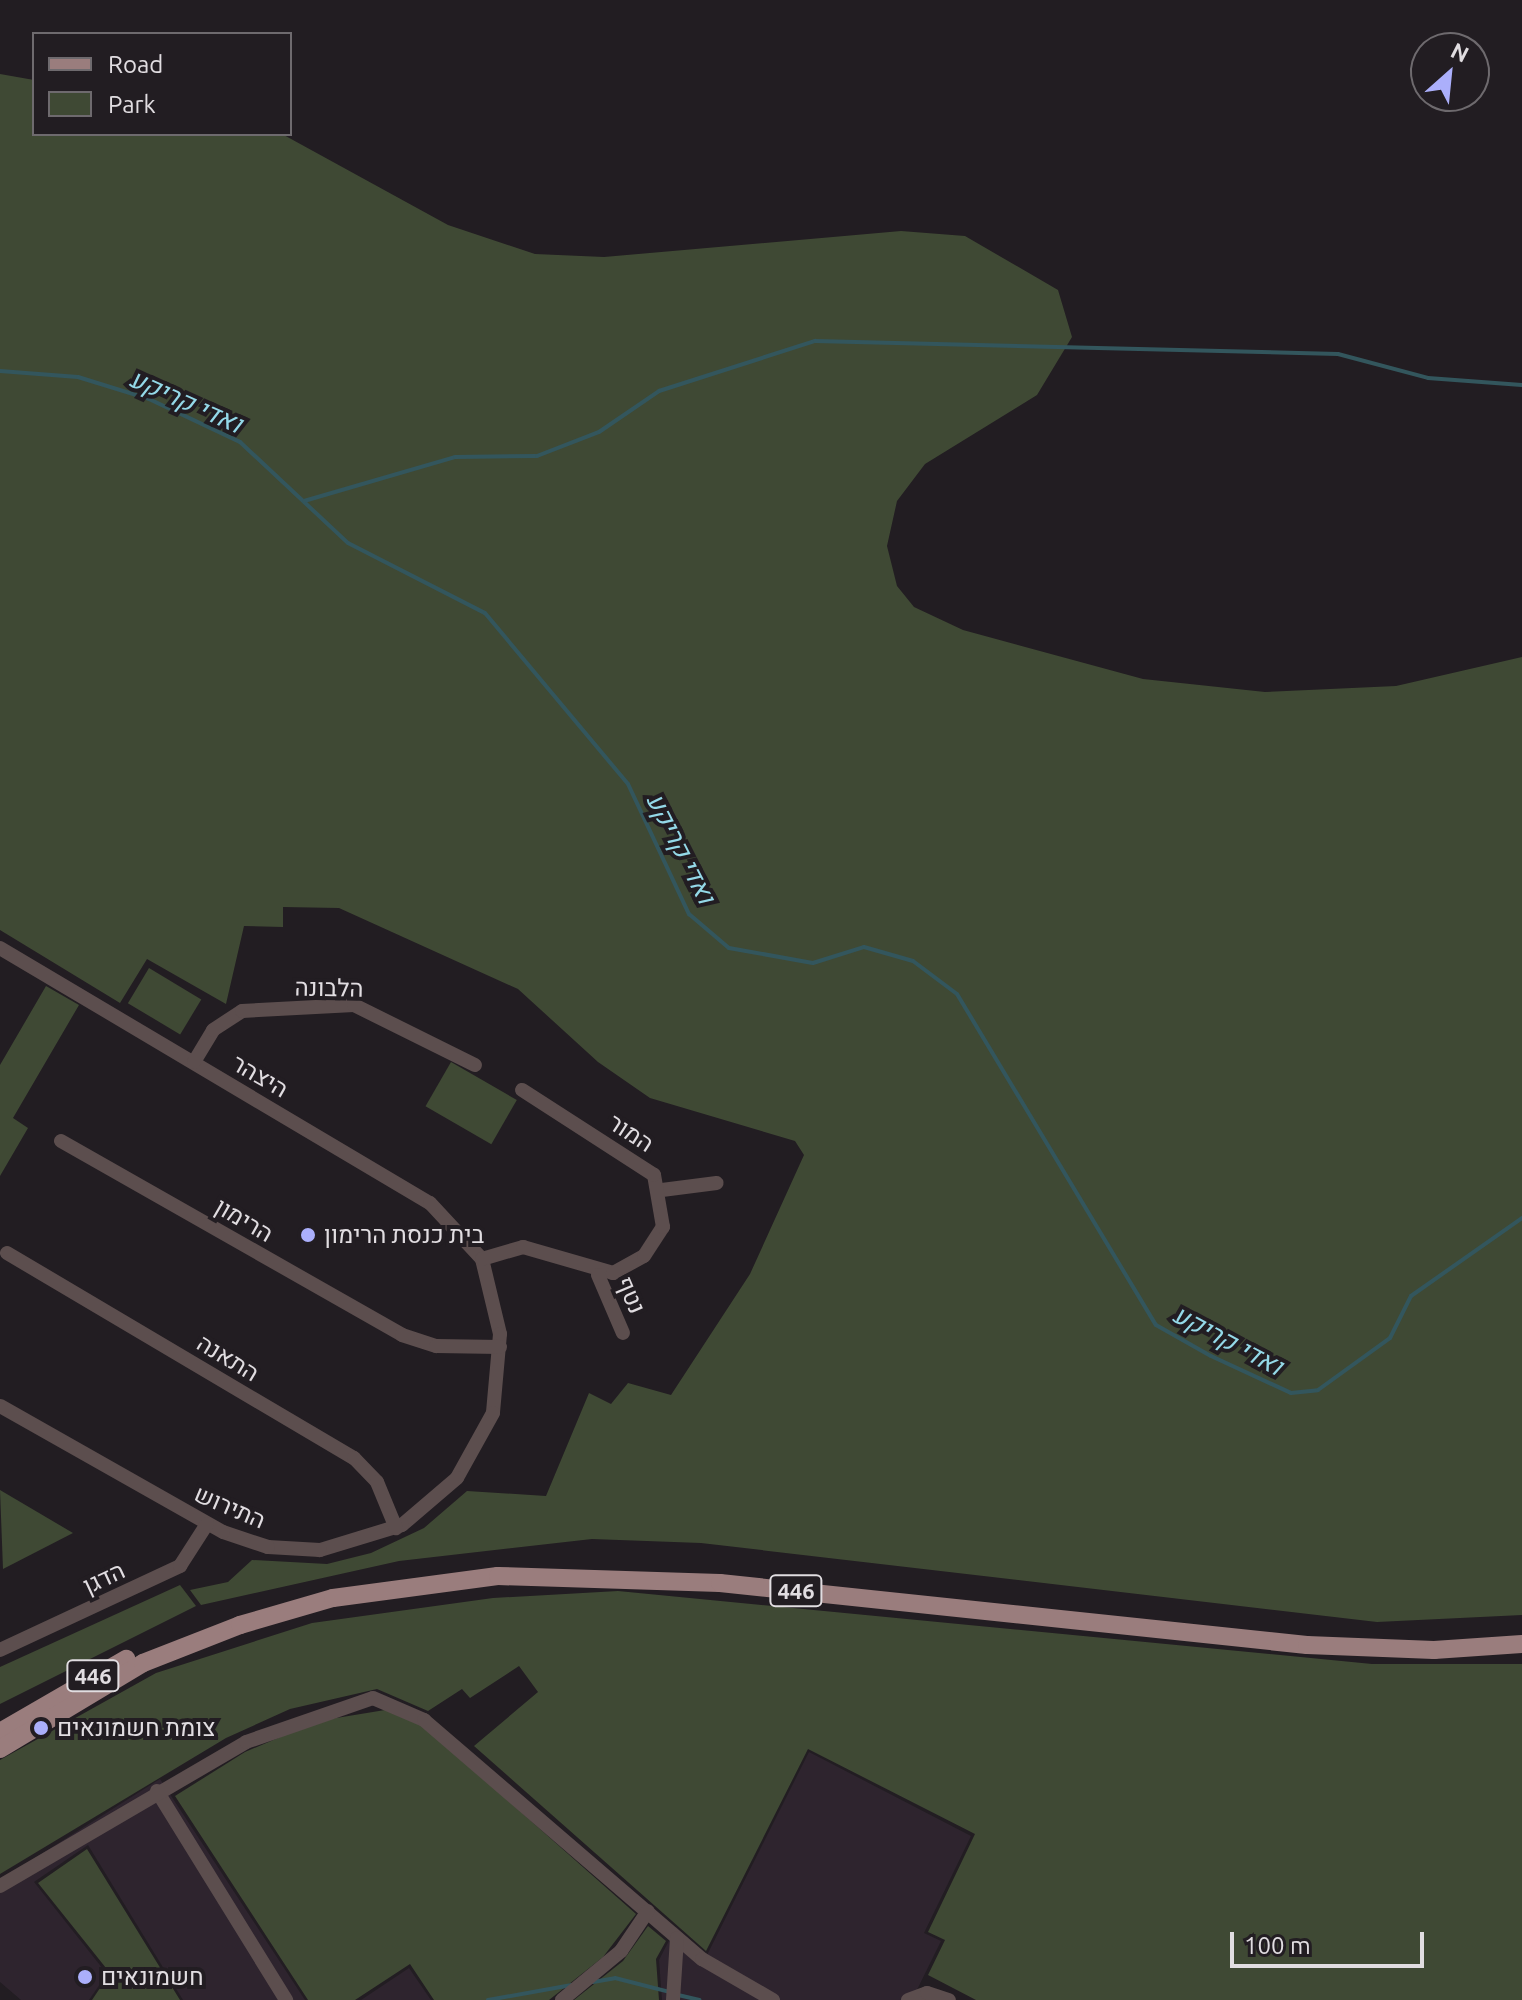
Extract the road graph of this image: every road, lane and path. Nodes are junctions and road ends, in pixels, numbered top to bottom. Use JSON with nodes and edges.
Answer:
{"nodes":[{"id":1,"x":0,"y":948,"type":"edge"},
{"id":2,"x":194,"y":1062,"type":"junction"},
{"id":3,"x":475,"y":1065,"type":"dead end"},
{"id":4,"x":522,"y":1090,"type":"dead end"},
{"id":5,"x":61,"y":1141,"type":"dead end"},
{"id":6,"x":717,"y":1183,"type":"dead end"},
{"id":7,"x":662,"y":1190,"type":"junction"},
{"id":8,"x":7,"y":1253,"type":"dead end"},
{"id":9,"x":482,"y":1259,"type":"junction"},
{"id":10,"x":598,"y":1275,"type":"junction"},
{"id":11,"x":623,"y":1333,"type":"dead end"},
{"id":12,"x":500,"y":1347,"type":"junction"},
{"id":13,"x":0,"y":1406,"type":"edge"},
{"id":14,"x":207,"y":1524,"type":"junction"},
{"id":15,"x":396,"y":1528,"type":"junction"},
{"id":16,"x":1522,"y":1632,"type":"edge"},
{"id":17,"x":1522,"y":1644,"type":"edge"},
{"id":18,"x":0,"y":1650,"type":"edge"},
{"id":19,"x":0,"y":1732,"type":"edge"},
{"id":20,"x":0,"y":1749,"type":"edge"},
{"id":21,"x":157,"y":1791,"type":"junction"},
{"id":22,"x":0,"y":1886,"type":"edge"},
{"id":23,"x":648,"y":1911,"type":"junction"},
{"id":24,"x":677,"y":1938,"type":"junction"},
{"id":25,"x":286,"y":2000,"type":"edge"},
{"id":26,"x":562,"y":2000,"type":"edge"},
{"id":27,"x":673,"y":2000,"type":"edge"},
{"id":28,"x":773,"y":2000,"type":"edge"},
{"id":29,"x":908,"y":2000,"type":"edge"},
{"id":30,"x":949,"y":2000,"type":"edge"}],
"edges":[{"from":1,"to":2,"type":"street","name":"היצהר"},
{"from":2,"to":3,"type":"street","name":"הלבונה"},
{"from":2,"to":9,"type":"street","name":"היצהר"},
{"from":4,"to":7,"type":"street","name":"המור"},
{"from":5,"to":12,"type":"street","name":"הרימון"},
{"from":6,"to":7,"type":"street"},
{"from":7,"to":10,"type":"street"},
{"from":8,"to":15,"type":"street","name":"התאנה"},
{"from":9,"to":10,"type":"street"},
{"from":9,"to":12,"type":"street","name":"התירוש"},
{"from":10,"to":11,"type":"street","name":"נטף"},
{"from":12,"to":15,"type":"street","name":"התירוש"},
{"from":13,"to":14,"type":"street","name":"התירוש"},
{"from":14,"to":15,"type":"street","name":"התירוש"},
{"from":14,"to":18,"type":"street","name":"הדגן"},
{"from":16,"to":19,"type":"main road","number":"446"},
{"from":17,"to":20,"type":"main road","number":"446"},
{"from":21,"to":22,"type":"street"},
{"from":21,"to":23,"type":"street"},
{"from":21,"to":25,"type":"street"},
{"from":23,"to":24,"type":"street"},
{"from":23,"to":26,"type":"street"},
{"from":24,"to":27,"type":"street"},
{"from":24,"to":28,"type":"street"},
{"from":29,"to":30,"type":"street"}]}
